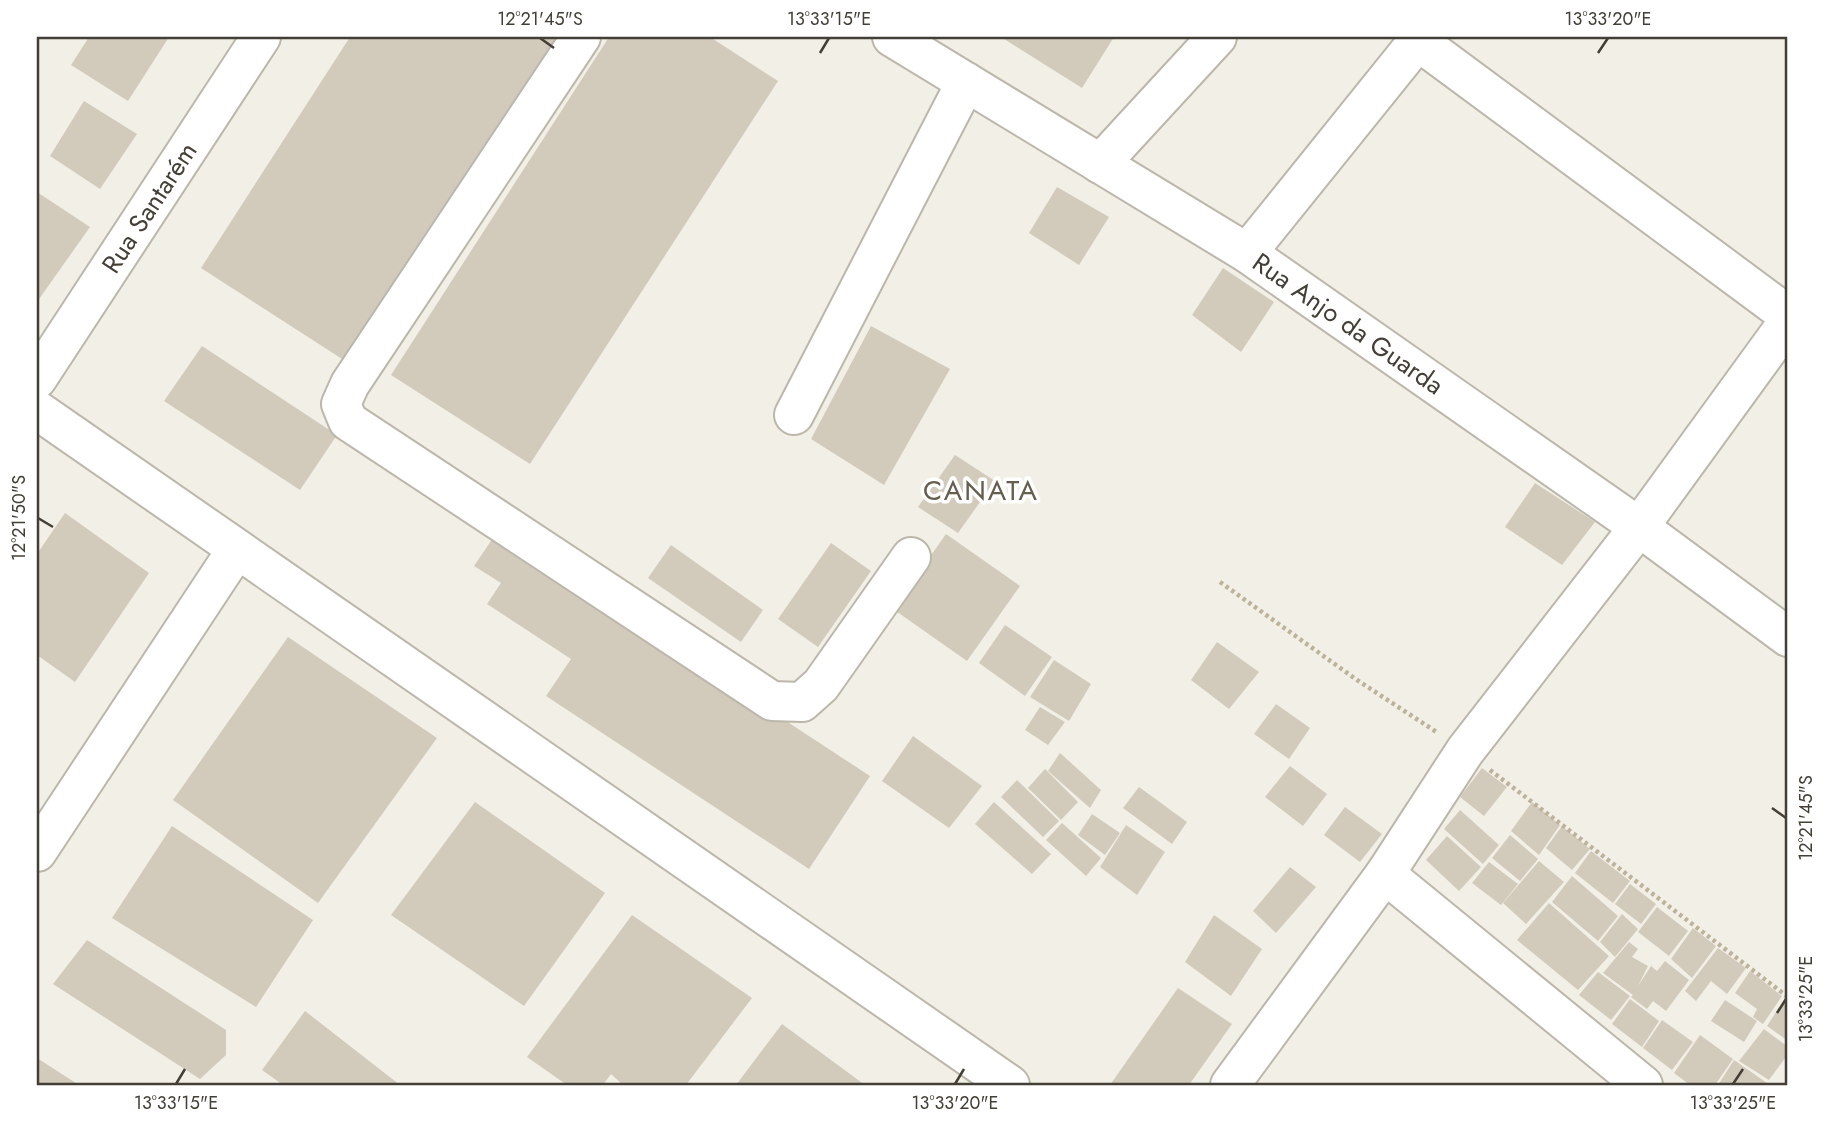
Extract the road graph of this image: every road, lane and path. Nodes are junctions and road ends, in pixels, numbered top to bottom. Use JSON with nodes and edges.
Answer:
{"nodes":[{"id":1,"x":261,"y":37,"type":"edge"},
{"id":2,"x":581,"y":37,"type":"edge"},
{"id":3,"x":892,"y":37,"type":"edge"},
{"id":4,"x":1217,"y":37,"type":"edge"},
{"id":5,"x":1420,"y":39,"type":"edge"},
{"id":6,"x":966,"y":82,"type":"junction"},
{"id":7,"x":1100,"y":164,"type":"junction"},
{"id":8,"x":1247,"y":253,"type":"junction"},
{"id":9,"x":1788,"y":315,"type":"edge"},
{"id":10,"x":1788,"y":322,"type":"edge"},
{"id":11,"x":37,"y":379,"type":"edge"},
{"id":12,"x":37,"y":410,"type":"edge"},
{"id":13,"x":794,"y":415,"type":"dead end"},
{"id":14,"x":1639,"y":527,"type":"junction"},
{"id":15,"x":237,"y":549,"type":"junction"},
{"id":16,"x":911,"y":556,"type":"dead end"},
{"id":17,"x":1220,"y":582,"type":"dead end"},
{"id":18,"x":1788,"y":637,"type":"edge"},
{"id":19,"x":1465,"y":751,"type":"junction"},
{"id":20,"x":37,"y":852,"type":"edge"},
{"id":21,"x":1385,"y":874,"type":"junction"},
{"id":22,"x":1788,"y":997,"type":"edge"},
{"id":23,"x":1010,"y":1085,"type":"edge"},
{"id":24,"x":1230,"y":1085,"type":"edge"},
{"id":25,"x":1643,"y":1085,"type":"edge"}],
"edges":[{"from":1,"to":11,"type":"street","name":"Rua Santarém"},
{"from":2,"to":16,"type":"street"},
{"from":3,"to":6,"type":"street","name":"Rua Anjo da Guarda"},
{"from":4,"to":7,"type":"street"},
{"from":5,"to":8,"type":"street"},
{"from":5,"to":9,"type":"street"},
{"from":6,"to":7,"type":"street","name":"Rua Anjo da Guarda"},
{"from":6,"to":13,"type":"street"},
{"from":7,"to":8,"type":"street","name":"Rua Anjo da Guarda"},
{"from":8,"to":14,"type":"street","name":"Rua Anjo da Guarda"},
{"from":10,"to":14,"type":"street"},
{"from":12,"to":15,"type":"street"},
{"from":14,"to":18,"type":"street","name":"Rua Anjo da Guarda"},
{"from":14,"to":19,"type":"street"},
{"from":15,"to":20,"type":"street"},
{"from":15,"to":23,"type":"street"},
{"from":17,"to":19,"type":"path"},
{"from":19,"to":21,"type":"street"},
{"from":19,"to":22,"type":"path"},
{"from":21,"to":24,"type":"street"},
{"from":21,"to":25,"type":"street"}]}
